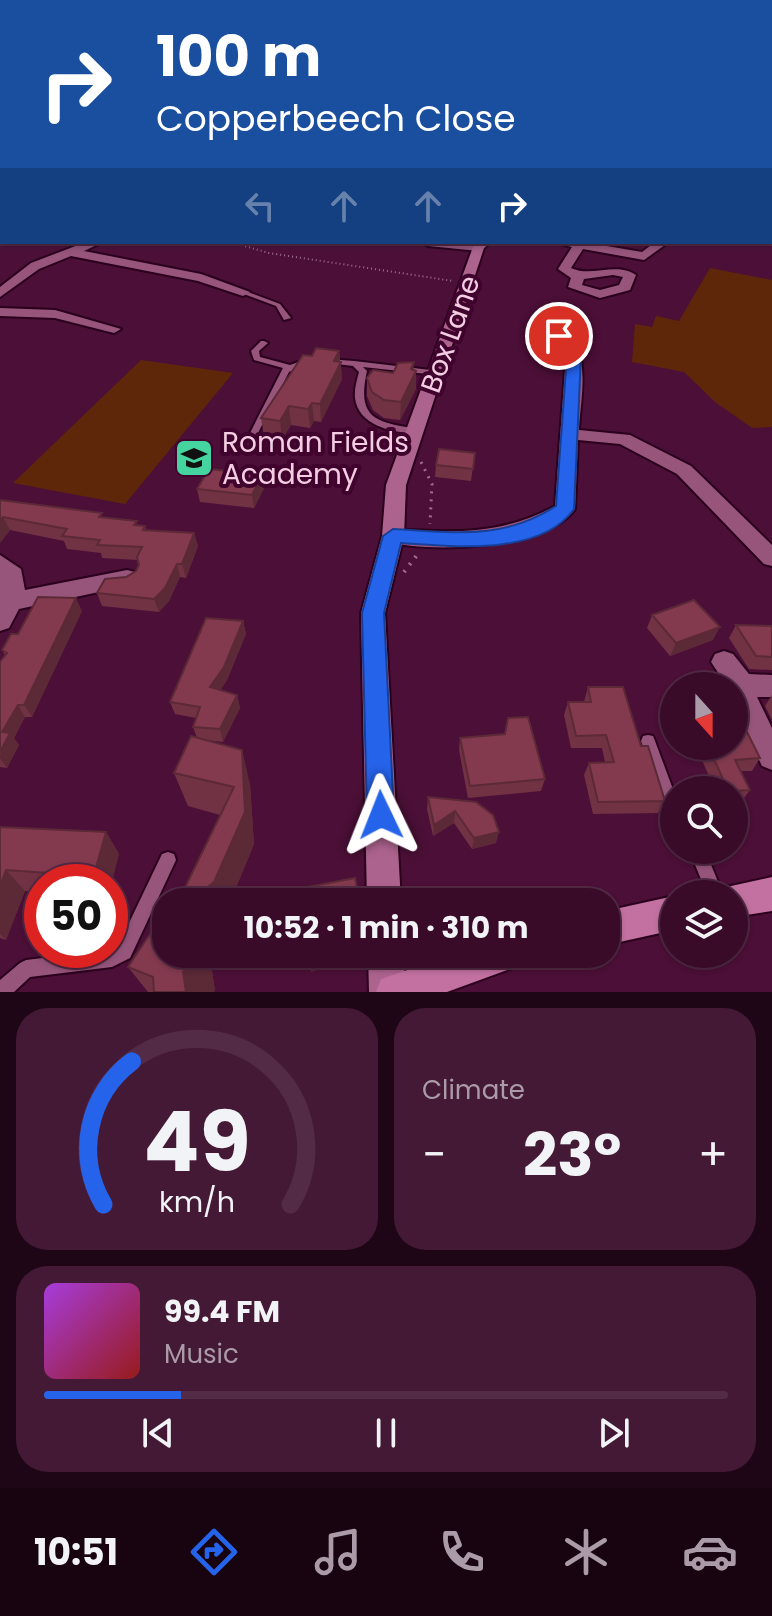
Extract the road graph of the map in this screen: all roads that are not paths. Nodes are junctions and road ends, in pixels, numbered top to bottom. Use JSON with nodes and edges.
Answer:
{"nodes":[{"id":1,"x":91,"y":244,"type":"edge"},
{"id":2,"x":572,"y":244,"type":"edge"},
{"id":3,"x":660,"y":244,"type":"edge"},
{"id":4,"x":482,"y":245,"type":"edge"},
{"id":5,"x":69,"y":252,"type":"junction"},
{"id":6,"x":578,"y":276,"type":"dead end"},
{"id":7,"x":243,"y":292,"type":"joint"},
{"id":8,"x":0,"y":293,"type":"edge"},
{"id":9,"x":568,"y":311,"type":"dead end"},
{"id":10,"x":0,"y":312,"type":"edge"},
{"id":11,"x":287,"y":318,"type":"dead end"},
{"id":12,"x":114,"y":329,"type":"dead end"},
{"id":13,"x":559,"y":336,"type":"joint"},
{"id":14,"x":264,"y":343,"type":"dead end"},
{"id":15,"x":354,"y":363,"type":"junction"},
{"id":16,"x":291,"y":368,"type":"junction"},
{"id":17,"x":436,"y":373,"type":"junction"},
{"id":18,"x":415,"y":431,"type":"junction"},
{"id":19,"x":254,"y":433,"type":"dead end"},
{"id":20,"x":568,"y":434,"type":"junction"},
{"id":21,"x":393,"y":536,"type":"junction"},
{"id":22,"x":772,"y":558,"type":"edge"},
{"id":23,"x":0,"y":563,"type":"edge"},
{"id":24,"x":130,"y":577,"type":"edge"},
{"id":25,"x":13,"y":601,"type":"junction"},
{"id":26,"x":0,"y":621,"type":"edge"},
{"id":27,"x":724,"y":662,"type":"dead end"},
{"id":28,"x":732,"y":672,"type":"edge"},
{"id":29,"x":748,"y":685,"type":"edge"},
{"id":30,"x":772,"y":686,"type":"edge"},
{"id":31,"x":748,"y":709,"type":"edge"},
{"id":32,"x":648,"y":741,"type":"dead end"},
{"id":33,"x":772,"y":757,"type":"edge"},
{"id":34,"x":661,"y":776,"type":"edge"},
{"id":35,"x":168,"y":860,"type":"dead end"},
{"id":36,"x":383,"y":888,"type":"edge"},
{"id":37,"x":772,"y":894,"type":"edge"},
{"id":38,"x":748,"y":898,"type":"edge"},
{"id":39,"x":660,"y":916,"type":"edge"},
{"id":40,"x":620,"y":925,"type":"edge"},
{"id":41,"x":386,"y":968,"type":"edge"},
{"id":42,"x":465,"y":968,"type":"edge"},
{"id":43,"x":0,"y":992,"type":"edge"},
{"id":44,"x":387,"y":992,"type":"edge"},
{"id":45,"x":394,"y":992,"type":"edge"}],
"edges":[{"from":1,"to":5,"type":"street"},
{"from":2,"to":3,"type":"street"},
{"from":2,"to":6,"type":"street"},
{"from":4,"to":17,"type":"main road","name":"Box Lane"},
{"from":5,"to":7,"type":"street"},
{"from":5,"to":8,"type":"street"},
{"from":7,"to":11,"type":"lane"},
{"from":9,"to":13,"type":"lane"},
{"from":10,"to":12,"type":"street"},
{"from":13,"to":20,"type":"street"},
{"from":14,"to":16,"type":"lane"},
{"from":15,"to":16,"type":"lane"},
{"from":15,"to":17,"type":"lane"},
{"from":15,"to":18,"type":"lane"},
{"from":16,"to":19,"type":"lane"},
{"from":17,"to":18,"type":"main road","name":"Box Lane"},
{"from":18,"to":21,"type":"main road","name":"Box Lane"},
{"from":20,"to":21,"type":"street"},
{"from":20,"to":22,"type":"street"},
{"from":21,"to":36,"type":"main road","name":"Box Lane"},
{"from":23,"to":25,"type":"street"},
{"from":24,"to":25,"type":"street"},
{"from":25,"to":26,"type":"street"},
{"from":27,"to":28,"type":"street"},
{"from":29,"to":30,"type":"street"},
{"from":31,"to":33,"type":"street"},
{"from":32,"to":34,"type":"lane"},
{"from":35,"to":43,"type":"lane"},
{"from":37,"to":38,"type":"main road"},
{"from":39,"to":40,"type":"main road"},
{"from":41,"to":44,"type":"main road"},
{"from":42,"to":45,"type":"main road"}]}
